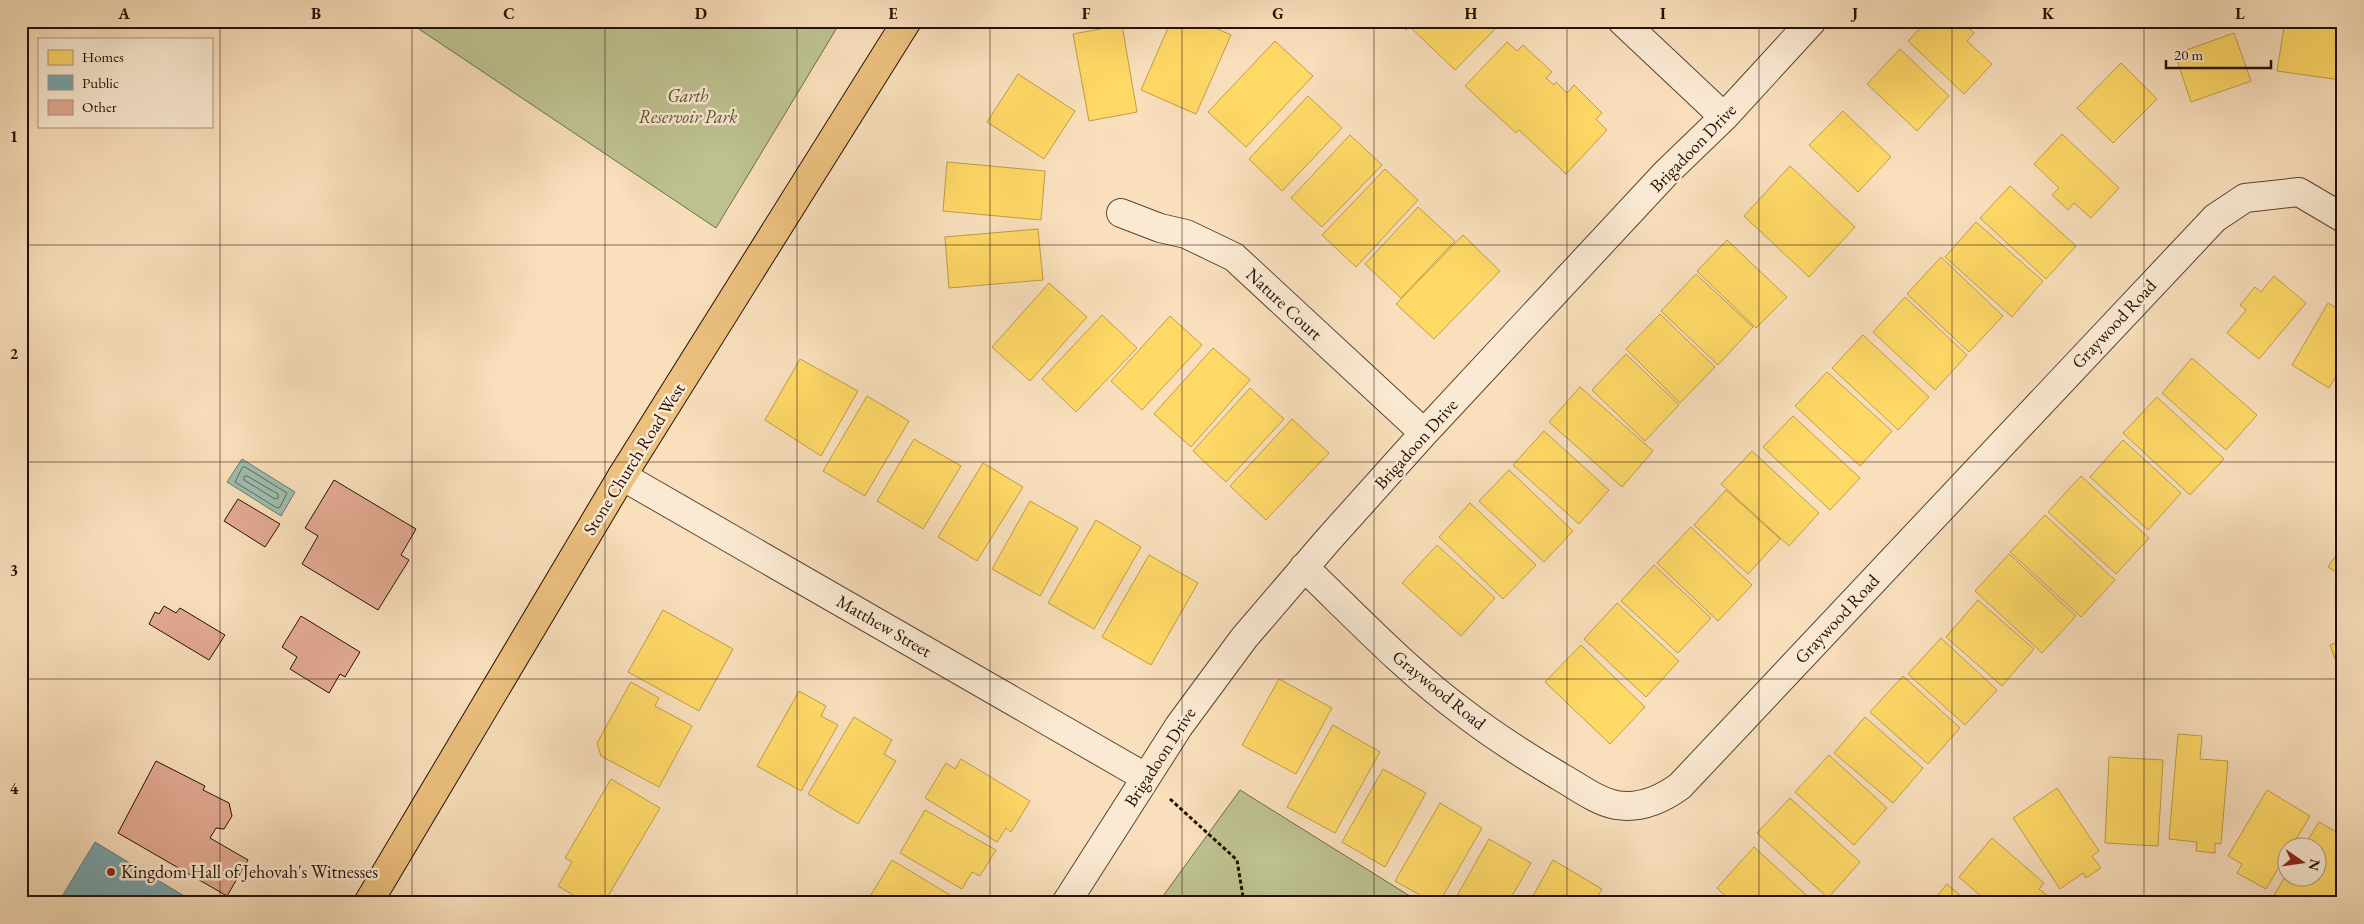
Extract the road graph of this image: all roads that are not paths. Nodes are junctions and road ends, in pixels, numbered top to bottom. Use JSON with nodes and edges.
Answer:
{"nodes":[{"id":1,"x":908,"y":21,"type":"edge"},
{"id":2,"x":1622,"y":21,"type":"edge"},
{"id":3,"x":1812,"y":21,"type":"edge"},
{"id":4,"x":1724,"y":117,"type":"junction"},
{"id":5,"x":1121,"y":213,"type":"dead end"},
{"id":6,"x":2343,"y":218,"type":"edge"},
{"id":7,"x":1424,"y":434,"type":"junction"},
{"id":8,"x":622,"y":476,"type":"junction"},
{"id":9,"x":1304,"y":567,"type":"junction"},
{"id":10,"x":1145,"y":777,"type":"junction"},
{"id":11,"x":368,"y":903,"type":"edge"},
{"id":12,"x":1066,"y":903,"type":"edge"}],
"edges":[{"from":1,"to":8,"type":"main road","name":"Stone Church Road West"},
{"from":2,"to":4,"type":"street"},
{"from":3,"to":4,"type":"street","name":"Brigadoon Drive"},
{"from":4,"to":7,"type":"street","name":"Brigadoon Drive"},
{"from":5,"to":7,"type":"street","name":"Nature Court"},
{"from":6,"to":9,"type":"street","name":"Graywood Road"},
{"from":7,"to":9,"type":"street","name":"Brigadoon Drive"},
{"from":8,"to":10,"type":"street","name":"Matthew Street"},
{"from":8,"to":11,"type":"main road","name":"Stone Church Road West"},
{"from":9,"to":10,"type":"street","name":"Brigadoon Drive"},
{"from":10,"to":12,"type":"street","name":"Brigadoon Drive"}]}
